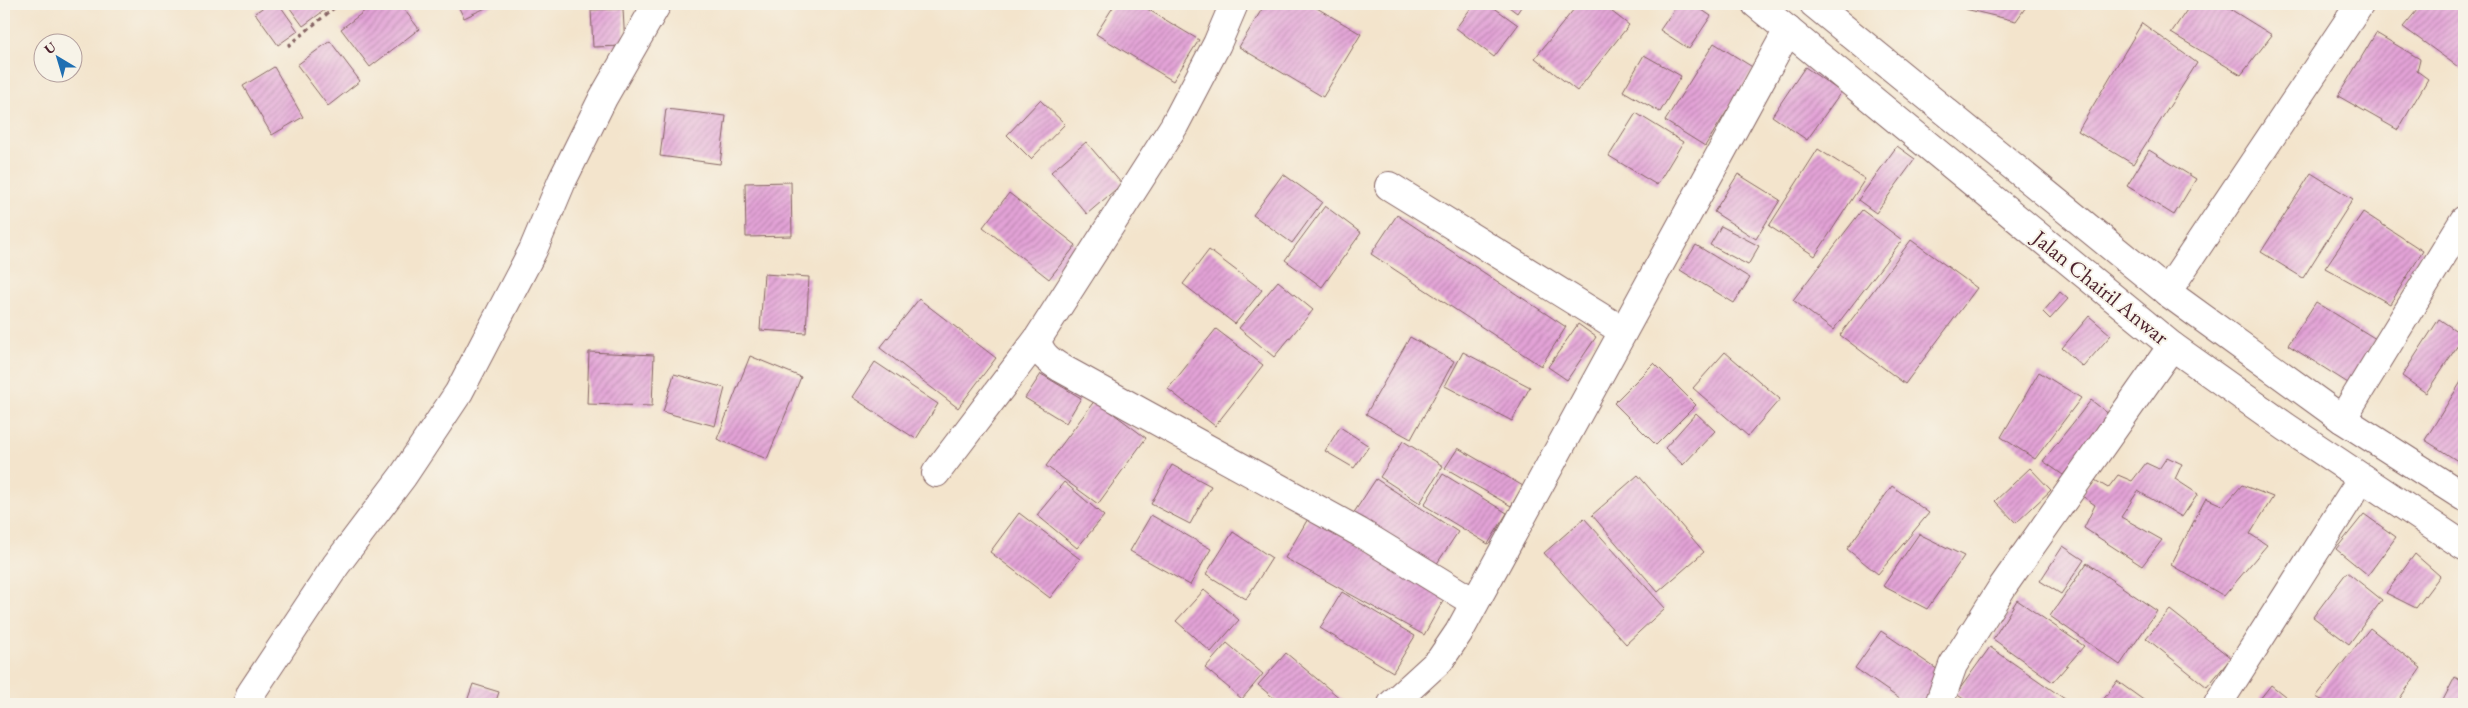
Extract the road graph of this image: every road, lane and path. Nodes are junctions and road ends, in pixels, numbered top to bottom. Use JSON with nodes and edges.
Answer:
{"nodes":[{"id":1,"x":339,"y":4,"type":"edge"},
{"id":2,"x":657,"y":4,"type":"edge"},
{"id":3,"x":1234,"y":4,"type":"edge"},
{"id":4,"x":1756,"y":4,"type":"edge"},
{"id":5,"x":1814,"y":4,"type":"edge"},
{"id":6,"x":2360,"y":4,"type":"edge"},
{"id":7,"x":1788,"y":30,"type":"junction"},
{"id":8,"x":288,"y":46,"type":"dead end"},
{"id":9,"x":1971,"y":132,"type":"junction"},
{"id":10,"x":1950,"y":164,"type":"junction"},
{"id":11,"x":1389,"y":186,"type":"dead end"},
{"id":12,"x":2464,"y":220,"type":"edge"},
{"id":13,"x":2167,"y":292,"type":"junction"},
{"id":14,"x":1623,"y":331,"type":"junction"},
{"id":15,"x":1036,"y":340,"type":"junction"},
{"id":16,"x":2172,"y":346,"type":"junction"},
{"id":17,"x":2342,"y":419,"type":"junction"},
{"id":18,"x":936,"y":473,"type":"dead end"},
{"id":19,"x":2362,"y":478,"type":"junction"},
{"id":20,"x":2464,"y":497,"type":"edge"},
{"id":21,"x":2464,"y":546,"type":"edge"},
{"id":22,"x":1475,"y":603,"type":"junction"},
{"id":23,"x":247,"y":704,"type":"edge"},
{"id":24,"x":1392,"y":704,"type":"edge"},
{"id":25,"x":1939,"y":704,"type":"edge"},
{"id":26,"x":2218,"y":704,"type":"edge"}],
"edges":[{"from":1,"to":8,"type":"path"},
{"from":2,"to":23,"type":"street"},
{"from":3,"to":15,"type":"street"},
{"from":4,"to":7,"type":"street","name":"Jalan Chairil Anwar"},
{"from":5,"to":9,"type":"street","name":"Jalan Chairil Anwar"},
{"from":6,"to":13,"type":"street"},
{"from":7,"to":10,"type":"street","name":"Jalan Chairil Anwar"},
{"from":7,"to":14,"type":"street"},
{"from":9,"to":10,"type":"street"},
{"from":9,"to":13,"type":"street","name":"Jalan Chairil Anwar"},
{"from":10,"to":16,"type":"street","name":"Jalan Chairil Anwar"},
{"from":11,"to":14,"type":"street"},
{"from":12,"to":17,"type":"street"},
{"from":13,"to":17,"type":"street","name":"Jalan Chairil Anwar"},
{"from":14,"to":22,"type":"street"},
{"from":15,"to":18,"type":"street"},
{"from":15,"to":22,"type":"street"},
{"from":16,"to":19,"type":"street","name":"Jalan Chairil Anwar"},
{"from":16,"to":25,"type":"street"},
{"from":17,"to":20,"type":"street","name":"Jalan Chairil Anwar"},
{"from":19,"to":21,"type":"street","name":"Jalan Chairil Anwar"},
{"from":19,"to":26,"type":"street"},
{"from":22,"to":24,"type":"street"}]}
